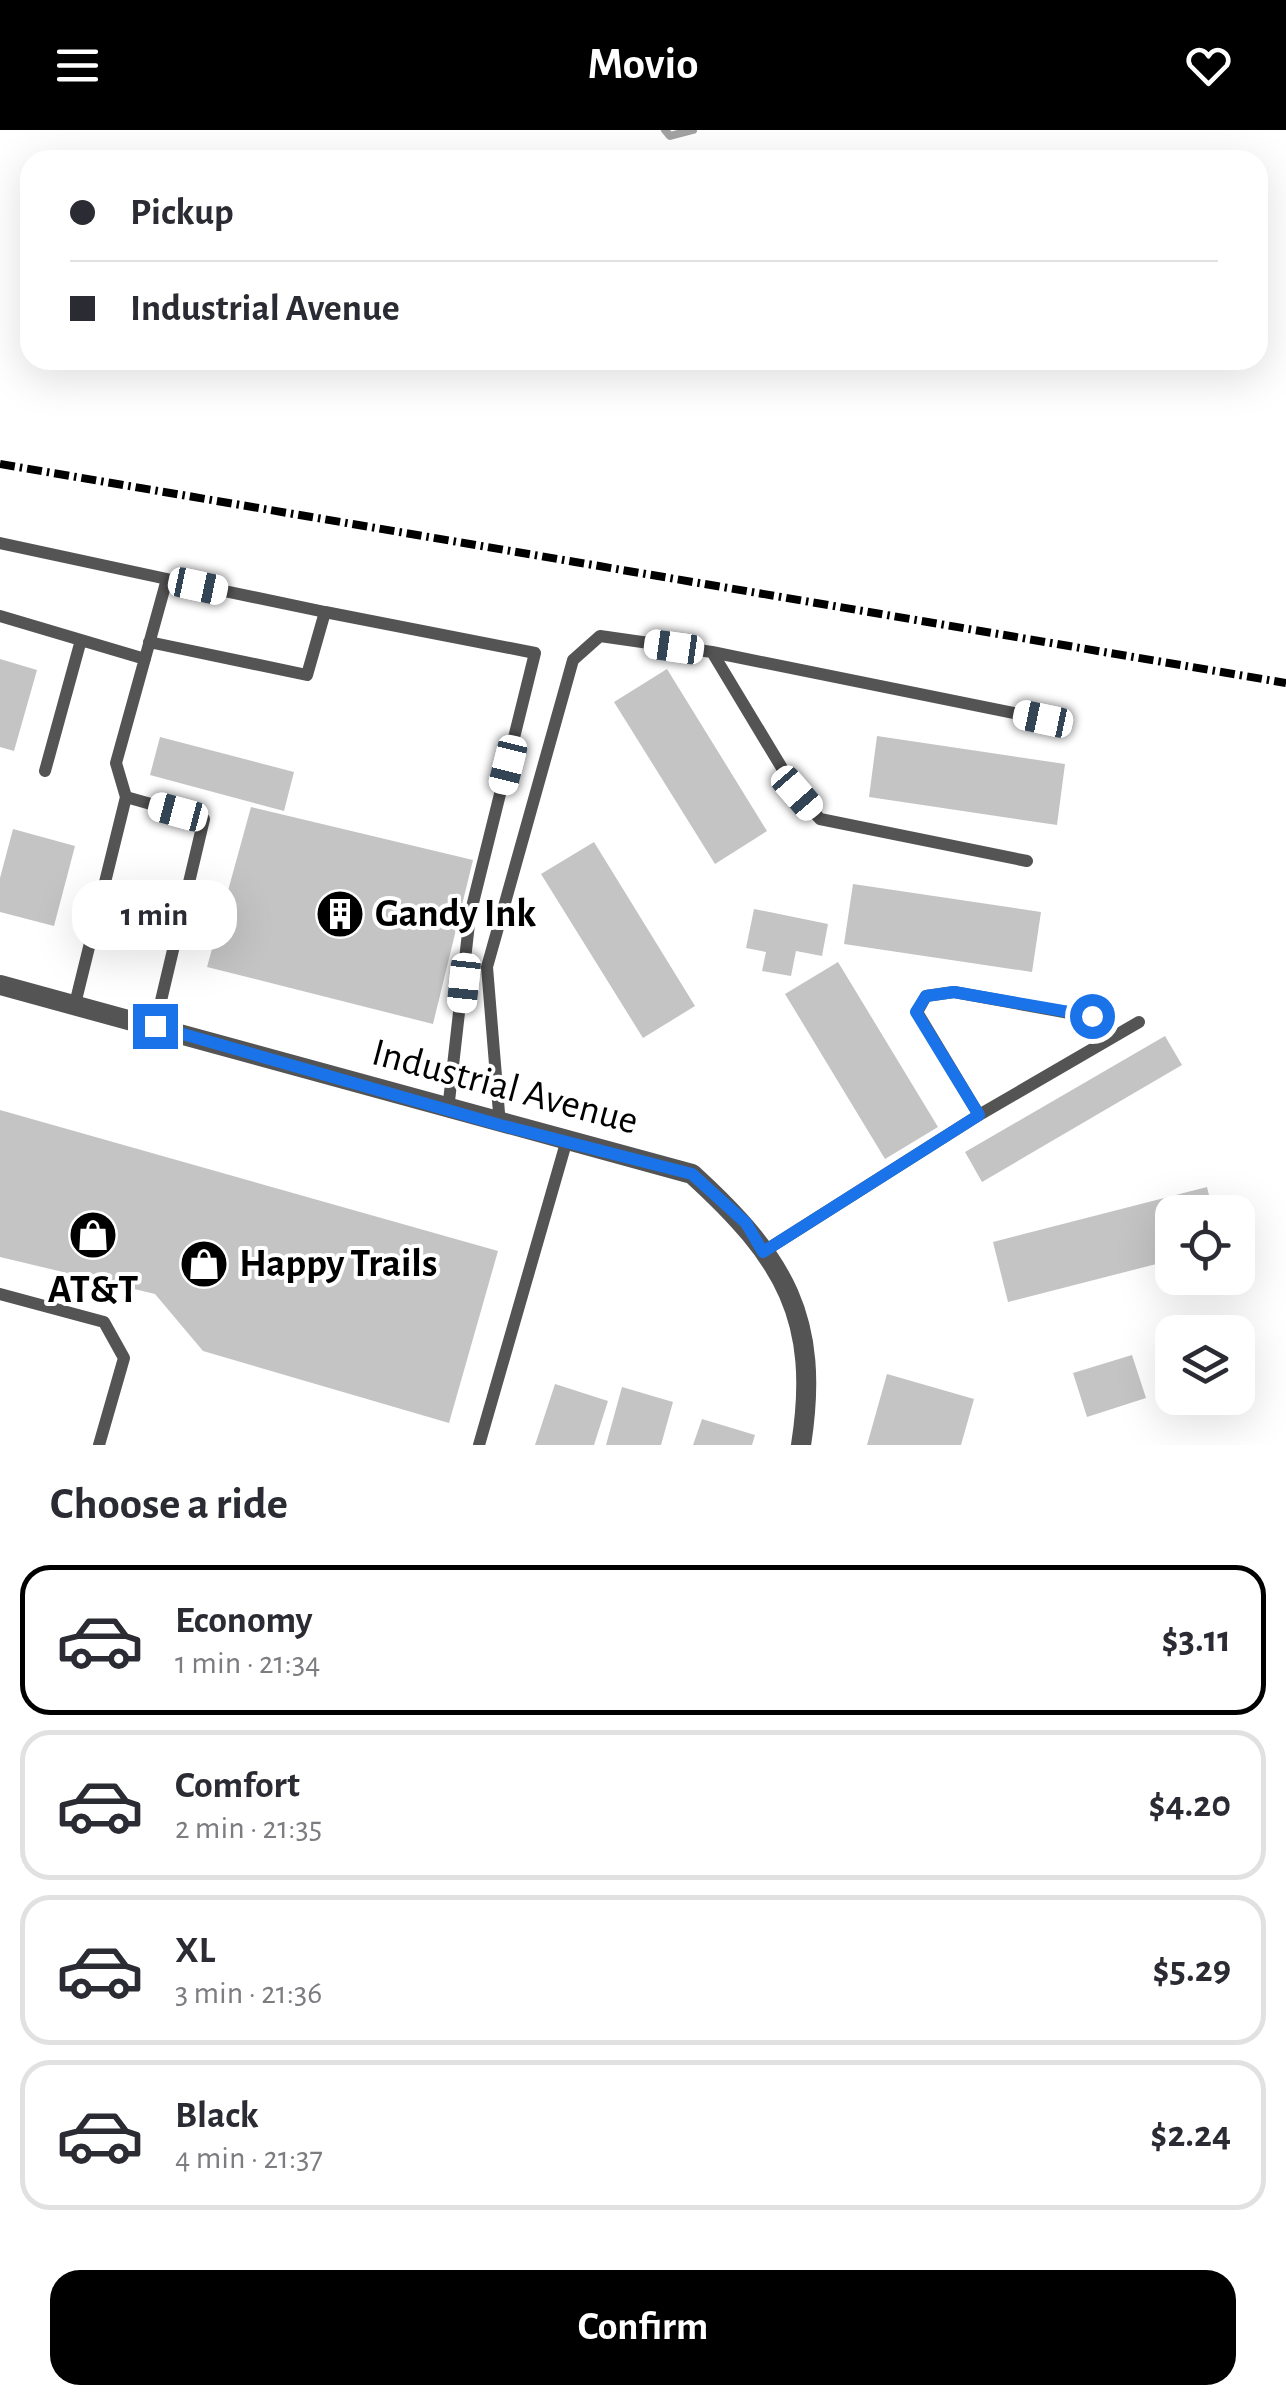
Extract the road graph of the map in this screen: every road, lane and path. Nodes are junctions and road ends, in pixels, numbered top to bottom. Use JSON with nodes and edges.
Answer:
{"nodes":[{"id":1,"x":0,"y":543,"type":"edge"},
{"id":2,"x":166,"y":579,"type":"junction"},
{"id":3,"x":325,"y":612,"type":"junction"},
{"id":4,"x":0,"y":616,"type":"edge"},
{"id":5,"x":81,"y":640,"type":"junction"},
{"id":6,"x":149,"y":642,"type":"junction"},
{"id":7,"x":712,"y":652,"type":"junction"},
{"id":8,"x":144,"y":659,"type":"junction"},
{"id":9,"x":1043,"y":719,"type":"dead end"},
{"id":10,"x":45,"y":771,"type":"dead end"},
{"id":11,"x":126,"y":798,"type":"junction"},
{"id":12,"x":1027,"y":861,"type":"dead end"},
{"id":13,"x":0,"y":984,"type":"edge"},
{"id":14,"x":75,"y":1004,"type":"junction"},
{"id":15,"x":1092,"y":1016,"type":"dead end"},
{"id":16,"x":1139,"y":1022,"type":"dead end"},
{"id":17,"x":155,"y":1026,"type":"junction"},
{"id":18,"x":448,"y":1110,"type":"junction"},
{"id":19,"x":979,"y":1115,"type":"junction"},
{"id":20,"x":500,"y":1125,"type":"junction"},
{"id":21,"x":566,"y":1143,"type":"junction"},
{"id":22,"x":763,"y":1252,"type":"junction"},
{"id":23,"x":0,"y":1294,"type":"edge"},
{"id":24,"x":99,"y":1445,"type":"edge"},
{"id":25,"x":480,"y":1445,"type":"edge"},
{"id":26,"x":802,"y":1445,"type":"edge"}],
"edges":[{"from":1,"to":2,"type":"lane"},
{"from":2,"to":3,"type":"lane"},
{"from":2,"to":6,"type":"lane"},
{"from":3,"to":6,"type":"lane"},
{"from":3,"to":18,"type":"lane"},
{"from":4,"to":5,"type":"lane"},
{"from":5,"to":8,"type":"lane"},
{"from":5,"to":10,"type":"lane"},
{"from":6,"to":8,"type":"lane"},
{"from":7,"to":9,"type":"lane"},
{"from":7,"to":12,"type":"lane"},
{"from":7,"to":20,"type":"lane"},
{"from":8,"to":11,"type":"lane"},
{"from":11,"to":14,"type":"lane"},
{"from":11,"to":17,"type":"lane"},
{"from":13,"to":14,"type":"street","name":"Industrial Avenue"},
{"from":14,"to":17,"type":"street","name":"Industrial Avenue"},
{"from":15,"to":19,"type":"lane"},
{"from":16,"to":19,"type":"lane"},
{"from":17,"to":18,"type":"street","name":"Industrial Avenue"},
{"from":18,"to":20,"type":"street","name":"Industrial Avenue"},
{"from":19,"to":22,"type":"lane"},
{"from":20,"to":21,"type":"street","name":"Industrial Avenue"},
{"from":21,"to":22,"type":"street","name":"Industrial Avenue"},
{"from":21,"to":25,"type":"lane"},
{"from":22,"to":26,"type":"street","name":"Industrial Avenue"},
{"from":23,"to":24,"type":"lane"}]}
